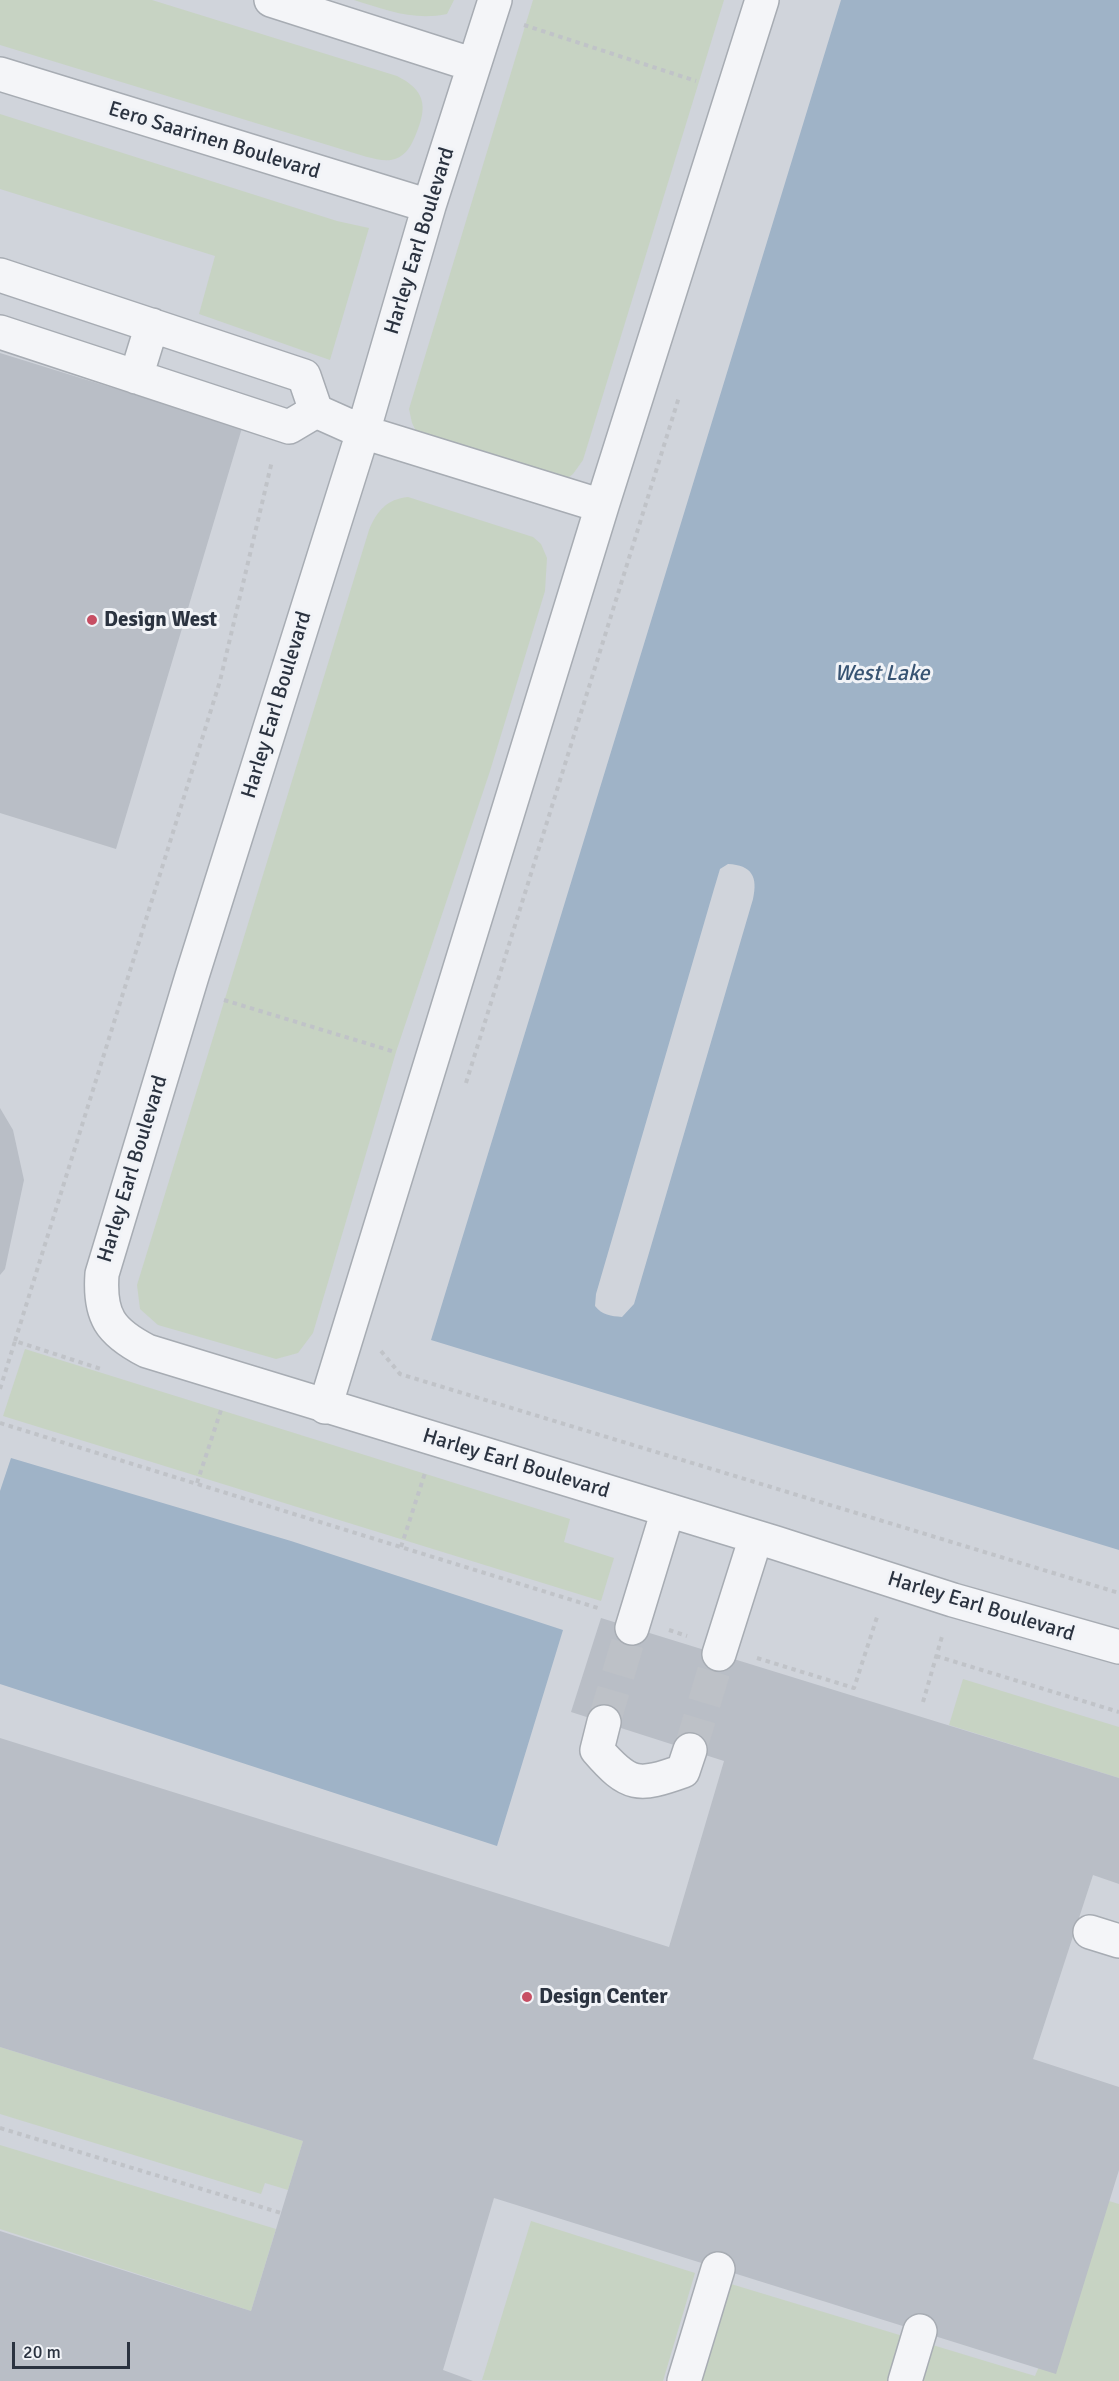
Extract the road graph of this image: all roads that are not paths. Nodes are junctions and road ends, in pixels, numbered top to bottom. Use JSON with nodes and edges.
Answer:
{"nodes":[{"id":1,"x":271,"y":0,"type":"edge"},
{"id":2,"x":495,"y":0,"type":"edge"},
{"id":3,"x":762,"y":0,"type":"edge"},
{"id":4,"x":474,"y":64,"type":"junction"},
{"id":5,"x":0,"y":74,"type":"edge"},
{"id":6,"x":429,"y":206,"type":"junction"},
{"id":7,"x":0,"y":275,"type":"edge"},
{"id":8,"x":152,"y":325,"type":"junction"},
{"id":9,"x":0,"y":332,"type":"edge"},
{"id":10,"x":136,"y":376,"type":"junction"},
{"id":11,"x":316,"y":411,"type":"junction"},
{"id":12,"x":363,"y":432,"type":"junction"},
{"id":13,"x":602,"y":506,"type":"junction"},
{"id":14,"x":325,"y":1407,"type":"junction"},
{"id":15,"x":668,"y":1510,"type":"junction"},
{"id":16,"x":756,"y":1537,"type":"junction"},
{"id":17,"x":634,"y":1624,"type":"tunnel mouth"},
{"id":18,"x":1119,"y":1647,"type":"edge"},
{"id":19,"x":720,"y":1650,"type":"tunnel mouth"},
{"id":20,"x":604,"y":1722,"type":"tunnel mouth"},
{"id":21,"x":690,"y":1750,"type":"tunnel mouth"},
{"id":22,"x":718,"y":2269,"type":"dead end"},
{"id":23,"x":920,"y":2331,"type":"dead end"},
{"id":24,"x":684,"y":2381,"type":"edge"},
{"id":25,"x":905,"y":2381,"type":"edge"}],
"edges":[{"from":1,"to":4,"type":"lane"},
{"from":2,"to":4,"type":"lane","name":"Harley Earl Boulevard"},
{"from":3,"to":13,"type":"lane"},
{"from":4,"to":6,"type":"lane","name":"Harley Earl Boulevard"},
{"from":5,"to":6,"type":"lane","name":"Eero Saarinen Boulevard"},
{"from":6,"to":12,"type":"lane","name":"Harley Earl Boulevard"},
{"from":7,"to":8,"type":"lane"},
{"from":8,"to":10,"type":"lane"},
{"from":8,"to":11,"type":"lane"},
{"from":9,"to":10,"type":"lane"},
{"from":10,"to":11,"type":"lane"},
{"from":11,"to":12,"type":"lane"},
{"from":12,"to":13,"type":"lane"},
{"from":12,"to":14,"type":"lane","name":"Harley Earl Boulevard"},
{"from":13,"to":14,"type":"lane"},
{"from":14,"to":15,"type":"lane","name":"Harley Earl Boulevard"},
{"from":15,"to":16,"type":"lane","name":"Harley Earl Boulevard"},
{"from":15,"to":17,"type":"lane"},
{"from":16,"to":18,"type":"lane","name":"Harley Earl Boulevard"},
{"from":16,"to":19,"type":"lane"},
{"from":20,"to":21,"type":"lane"},
{"from":22,"to":24,"type":"lane"},
{"from":23,"to":25,"type":"lane"}]}
